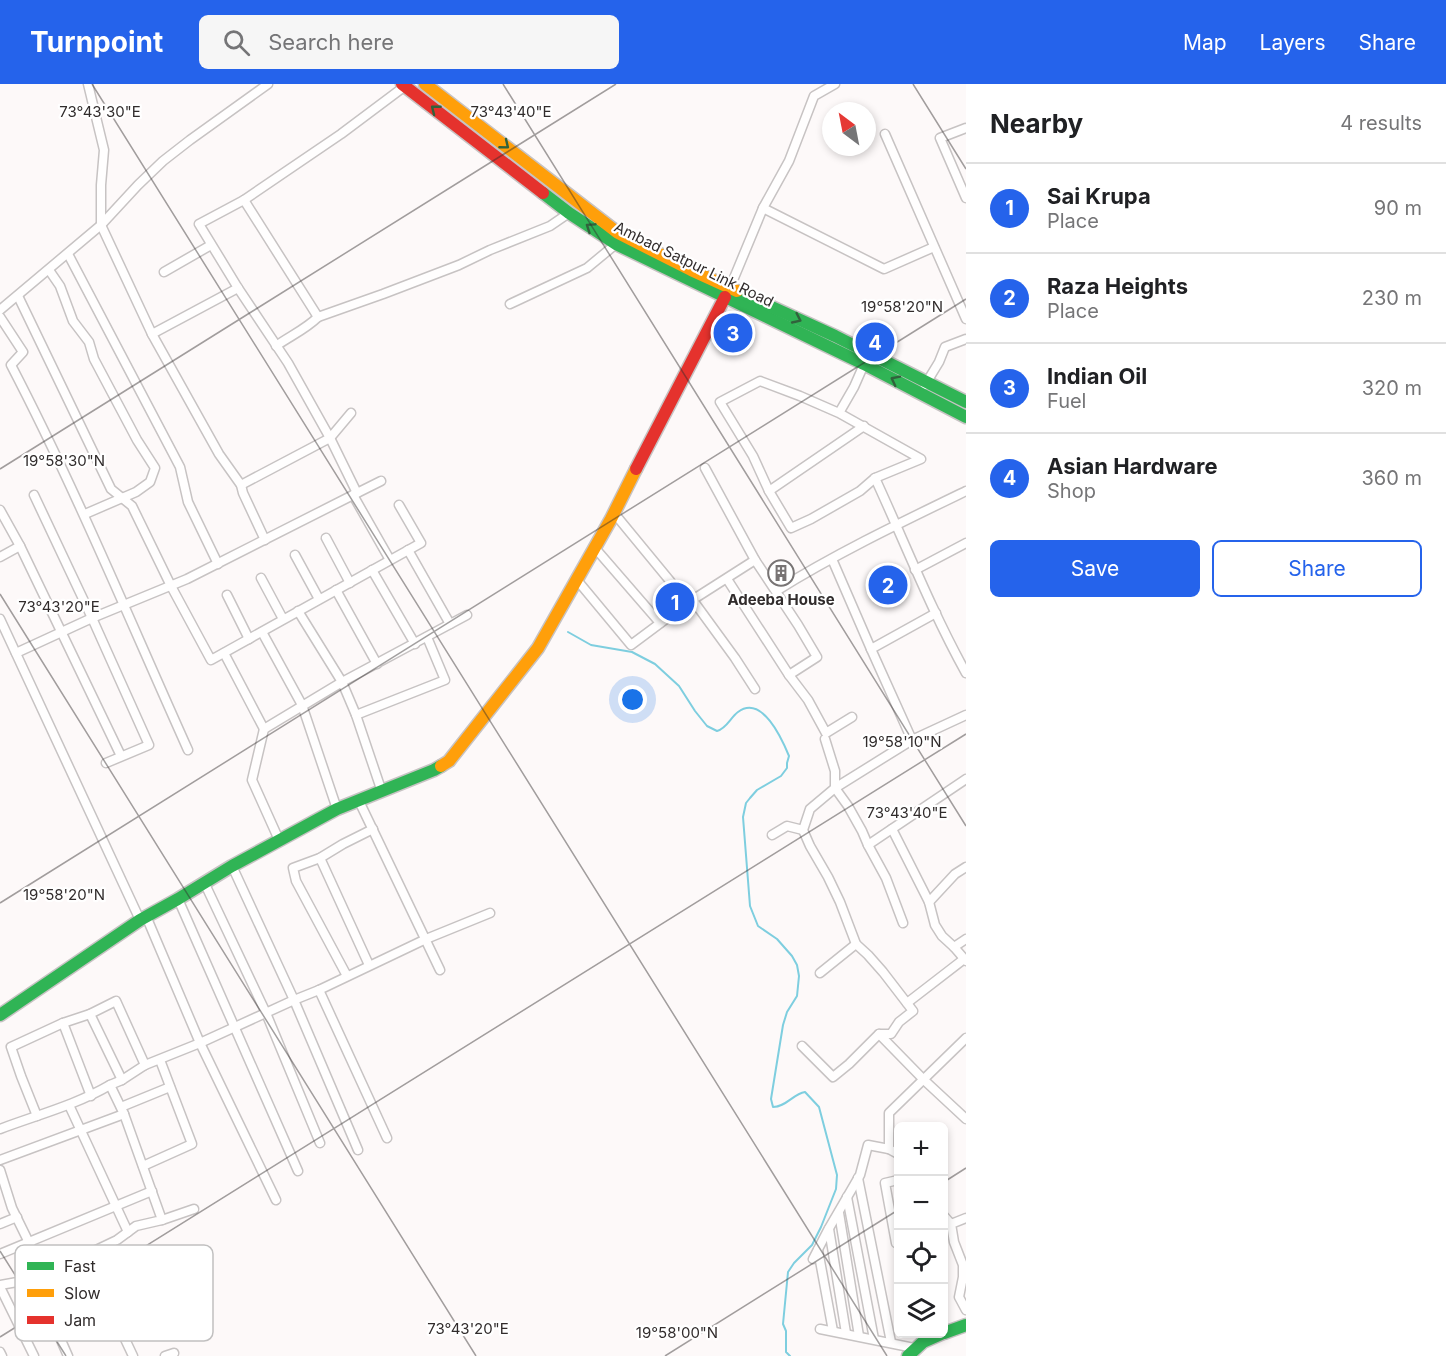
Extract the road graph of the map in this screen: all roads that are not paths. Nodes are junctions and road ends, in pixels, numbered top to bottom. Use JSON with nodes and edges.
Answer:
{"nodes":[{"id":1,"x":88,"y":84,"type":"edge"},
{"id":2,"x":268,"y":84,"type":"edge"},
{"id":3,"x":425,"y":84,"type":"edge"},
{"id":4,"x":835,"y":84,"type":"edge"},
{"id":5,"x":403,"y":85,"type":"edge"},
{"id":6,"x":966,"y":128,"type":"edge"},
{"id":7,"x":885,"y":134,"type":"dead end"},
{"id":8,"x":966,"y":198,"type":"edge"},
{"id":9,"x":244,"y":200,"type":"junction"},
{"id":10,"x":763,"y":208,"type":"junction"},
{"id":11,"x":569,"y":213,"type":"junction"},
{"id":12,"x":101,"y":225,"type":"junction"},
{"id":13,"x":615,"y":244,"type":"junction"},
{"id":14,"x":211,"y":245,"type":"junction"},
{"id":15,"x":934,"y":247,"type":"junction"},
{"id":16,"x":68,"y":254,"type":"junction"},
{"id":17,"x":49,"y":270,"type":"junction"},
{"id":18,"x":164,"y":272,"type":"dead end"},
{"id":19,"x":238,"y":288,"type":"junction"},
{"id":20,"x":728,"y":292,"type":"junction"},
{"id":21,"x":18,"y":296,"type":"junction"},
{"id":22,"x":510,"y":304,"type":"dead end"},
{"id":23,"x":0,"y":310,"type":"edge"},
{"id":24,"x":0,"y":317,"type":"edge"},
{"id":25,"x":318,"y":317,"type":"junction"},
{"id":26,"x":966,"y":319,"type":"edge"},
{"id":27,"x":152,"y":334,"type":"junction"},
{"id":28,"x":966,"y":339,"type":"edge"},
{"id":29,"x":276,"y":346,"type":"junction"},
{"id":30,"x":867,"y":359,"type":"junction"},
{"id":31,"x":924,"y":387,"type":"junction"},
{"id":32,"x":966,"y":402,"type":"edge"},
{"id":33,"x":351,"y":413,"type":"dead end"},
{"id":34,"x":839,"y":413,"type":"junction"},
{"id":35,"x":966,"y":417,"type":"edge"},
{"id":36,"x":864,"y":426,"type":"junction"},
{"id":37,"x":330,"y":438,"type":"junction"},
{"id":38,"x":705,"y":468,"type":"dead end"},
{"id":39,"x":875,"y":478,"type":"junction"},
{"id":40,"x":381,"y":481,"type":"dead end"},
{"id":41,"x":241,"y":485,"type":"junction"},
{"id":42,"x":769,"y":491,"type":"junction"},
{"id":43,"x":966,"y":491,"type":"edge"},
{"id":44,"x":355,"y":494,"type":"junction"},
{"id":45,"x":34,"y":495,"type":"dead end"},
{"id":46,"x":122,"y":498,"type":"junction"},
{"id":47,"x":399,"y":505,"type":"dead end"},
{"id":48,"x":0,"y":510,"type":"edge"},
{"id":49,"x":614,"y":513,"type":"junction"},
{"id":50,"x":85,"y":514,"type":"junction"},
{"id":51,"x":897,"y":524,"type":"junction"},
{"id":52,"x":326,"y":538,"type":"dead end"},
{"id":53,"x":265,"y":540,"type":"junction"},
{"id":54,"x":966,"y":543,"type":"edge"},
{"id":55,"x":20,"y":546,"type":"junction"},
{"id":56,"x":595,"y":548,"type":"junction"},
{"id":57,"x":408,"y":550,"type":"junction"},
{"id":58,"x":295,"y":555,"type":"dead end"},
{"id":59,"x":0,"y":557,"type":"edge"},
{"id":60,"x":832,"y":559,"type":"junction"},
{"id":61,"x":390,"y":560,"type":"junction"},
{"id":62,"x":755,"y":560,"type":"junction"},
{"id":63,"x":218,"y":564,"type":"junction"},
{"id":64,"x":372,"y":570,"type":"junction"},
{"id":65,"x":915,"y":570,"type":"junction"},
{"id":66,"x":261,"y":578,"type":"dead end"},
{"id":67,"x":727,"y":579,"type":"junction"},
{"id":68,"x":577,"y":580,"type":"junction"},
{"id":69,"x":350,"y":583,"type":"junction"},
{"id":70,"x":171,"y":586,"type":"junction"},
{"id":71,"x":336,"y":590,"type":"junction"},
{"id":72,"x":776,"y":591,"type":"junction"},
{"id":73,"x":227,"y":595,"type":"dead end"},
{"id":74,"x":319,"y":599,"type":"junction"},
{"id":75,"x":689,"y":602,"type":"junction"},
{"id":76,"x":123,"y":605,"type":"junction"},
{"id":77,"x":298,"y":611,"type":"junction"},
{"id":78,"x":936,"y":613,"type":"junction"},
{"id":79,"x":467,"y":615,"type":"dead end"},
{"id":80,"x":92,"y":618,"type":"junction"},
{"id":81,"x":0,"y":619,"type":"edge"},
{"id":82,"x":284,"y":619,"type":"junction"},
{"id":83,"x":660,"y":623,"type":"junction"},
{"id":84,"x":450,"y":624,"type":"junction"},
{"id":85,"x":61,"y":632,"type":"junction"},
{"id":86,"x":262,"y":632,"type":"junction"},
{"id":87,"x":427,"y":637,"type":"junction"},
{"id":88,"x":249,"y":639,"type":"junction"},
{"id":89,"x":415,"y":644,"type":"junction"},
{"id":90,"x":871,"y":649,"type":"junction"},
{"id":91,"x":16,"y":653,"type":"junction"},
{"id":92,"x":224,"y":653,"type":"junction"},
{"id":93,"x":963,"y":660,"type":"edge"},
{"id":94,"x":377,"y":664,"type":"junction"},
{"id":95,"x":966,"y":673,"type":"edge"},
{"id":96,"x":789,"y":675,"type":"junction"},
{"id":97,"x":342,"y":682,"type":"junction"},
{"id":98,"x":755,"y":689,"type":"dead end"},
{"id":99,"x":302,"y":705,"type":"junction"},
{"id":100,"x":356,"y":715,"type":"junction"},
{"id":101,"x":966,"y":715,"type":"edge"},
{"id":102,"x":852,"y":717,"type":"dead end"},
{"id":103,"x":264,"y":729,"type":"junction"},
{"id":104,"x":825,"y":739,"type":"dead end"},
{"id":105,"x":912,"y":740,"type":"junction"},
{"id":106,"x":188,"y":750,"type":"dead end"},
{"id":107,"x":121,"y":756,"type":"junction"},
{"id":108,"x":106,"y":763,"type":"dead end"},
{"id":109,"x":966,"y":779,"type":"edge"},
{"id":110,"x":835,"y":788,"type":"junction"},
{"id":111,"x":382,"y":792,"type":"junction"},
{"id":112,"x":359,"y":801,"type":"junction"},
{"id":113,"x":338,"y":809,"type":"junction"},
{"id":114,"x":373,"y":829,"type":"junction"},
{"id":115,"x":892,"y":829,"type":"junction"},
{"id":116,"x":803,"y":830,"type":"junction"},
{"id":117,"x":772,"y":835,"type":"dead end"},
{"id":118,"x":279,"y":840,"type":"junction"},
{"id":119,"x":867,"y":845,"type":"junction"},
{"id":120,"x":320,"y":858,"type":"junction"},
{"id":121,"x":232,"y":866,"type":"junction"},
{"id":122,"x":966,"y":867,"type":"edge"},
{"id":123,"x":204,"y":882,"type":"junction"},
{"id":124,"x":178,"y":899,"type":"junction"},
{"id":125,"x":929,"y":902,"type":"junction"},
{"id":126,"x":490,"y":913,"type":"dead end"},
{"id":127,"x":143,"y":918,"type":"junction"},
{"id":128,"x":903,"y":923,"type":"dead end"},
{"id":129,"x":426,"y":939,"type":"junction"},
{"id":130,"x":966,"y":939,"type":"edge"},
{"id":131,"x":856,"y":944,"type":"junction"},
{"id":132,"x":954,"y":947,"type":"junction"},
{"id":133,"x":965,"y":960,"type":"edge"},
{"id":134,"x":369,"y":965,"type":"junction"},
{"id":135,"x":440,"y":970,"type":"dead end"},
{"id":136,"x":820,"y":973,"type":"dead end"},
{"id":137,"x":347,"y":976,"type":"junction"},
{"id":138,"x":319,"y":990,"type":"junction"},
{"id":139,"x":294,"y":1000,"type":"junction"},
{"id":140,"x":907,"y":1004,"type":"junction"},
{"id":141,"x":90,"y":1014,"type":"junction"},
{"id":142,"x":266,"y":1014,"type":"junction"},
{"id":143,"x":0,"y":1015,"type":"edge"},
{"id":144,"x":63,"y":1023,"type":"junction"},
{"id":145,"x":235,"y":1028,"type":"junction"},
{"id":146,"x":879,"y":1034,"type":"junction"},
{"id":147,"x":966,"y":1038,"type":"edge"},
{"id":148,"x":200,"y":1043,"type":"junction"},
{"id":149,"x":802,"y":1046,"type":"dead end"},
{"id":150,"x":160,"y":1060,"type":"junction"},
{"id":151,"x":145,"y":1065,"type":"junction"},
{"id":152,"x":122,"y":1080,"type":"junction"},
{"id":153,"x":924,"y":1080,"type":"junction"},
{"id":154,"x":110,"y":1085,"type":"junction"},
{"id":155,"x":170,"y":1087,"type":"junction"},
{"id":156,"x":91,"y":1096,"type":"junction"},
{"id":157,"x":69,"y":1105,"type":"junction"},
{"id":158,"x":123,"y":1111,"type":"junction"},
{"id":159,"x":37,"y":1116,"type":"junction"},
{"id":160,"x":966,"y":1119,"type":"edge"},
{"id":161,"x":0,"y":1129,"type":"edge"},
{"id":162,"x":80,"y":1131,"type":"junction"},
{"id":163,"x":387,"y":1138,"type":"dead end"},
{"id":164,"x":320,"y":1143,"type":"dead end"},
{"id":165,"x":890,"y":1149,"type":"junction"},
{"id":166,"x":358,"y":1150,"type":"dead end"},
{"id":167,"x":894,"y":1152,"type":"edge"},
{"id":168,"x":0,"y":1160,"type":"edge"},
{"id":169,"x":143,"y":1166,"type":"junction"},
{"id":170,"x":0,"y":1170,"type":"edge"},
{"id":171,"x":297,"y":1172,"type":"dead end"},
{"id":172,"x":858,"y":1178,"type":"junction"},
{"id":173,"x":894,"y":1181,"type":"edge"},
{"id":174,"x":3,"y":1188,"type":"edge"},
{"id":175,"x":152,"y":1191,"type":"junction"},
{"id":176,"x":847,"y":1197,"type":"junction"},
{"id":177,"x":276,"y":1200,"type":"dead end"},
{"id":178,"x":116,"y":1206,"type":"junction"},
{"id":179,"x":194,"y":1209,"type":"dead end"},
{"id":180,"x":839,"y":1212,"type":"junction"},
{"id":181,"x":17,"y":1217,"type":"junction"},
{"id":182,"x":966,"y":1218,"type":"edge"},
{"id":183,"x":162,"y":1220,"type":"junction"},
{"id":184,"x":948,"y":1221,"type":"edge"},
{"id":185,"x":0,"y":1224,"type":"edge"},
{"id":186,"x":951,"y":1224,"type":"junction"},
{"id":187,"x":829,"y":1229,"type":"junction"},
{"id":188,"x":128,"y":1232,"type":"junction"},
{"id":189,"x":894,"y":1232,"type":"edge"},
{"id":190,"x":29,"y":1243,"type":"junction"},
{"id":191,"x":24,"y":1245,"type":"edge"},
{"id":192,"x":106,"y":1245,"type":"edge"},
{"id":193,"x":15,"y":1248,"type":"edge"},
{"id":194,"x":818,"y":1250,"type":"junction"},
{"id":195,"x":0,"y":1254,"type":"edge"},
{"id":196,"x":813,"y":1259,"type":"dead end"},
{"id":197,"x":15,"y":1283,"type":"edge"},
{"id":198,"x":0,"y":1286,"type":"edge"},
{"id":199,"x":966,"y":1310,"type":"edge"},
{"id":200,"x":15,"y":1317,"type":"edge"},
{"id":201,"x":966,"y":1325,"type":"edge"},
{"id":202,"x":820,"y":1329,"type":"dead end"},
{"id":203,"x":833,"y":1331,"type":"junction"},
{"id":204,"x":948,"y":1331,"type":"edge"},
{"id":205,"x":846,"y":1334,"type":"junction"},
{"id":206,"x":859,"y":1336,"type":"junction"},
{"id":207,"x":931,"y":1338,"type":"edge"},
{"id":208,"x":874,"y":1339,"type":"junction"},
{"id":209,"x":27,"y":1341,"type":"edge"},
{"id":210,"x":61,"y":1341,"type":"edge"},
{"id":211,"x":126,"y":1341,"type":"edge"},
{"id":212,"x":891,"y":1342,"type":"junction"},
{"id":213,"x":0,"y":1352,"type":"edge"},
{"id":214,"x":911,"y":1352,"type":"edge"},
{"id":215,"x":2,"y":1356,"type":"edge"},
{"id":216,"x":34,"y":1356,"type":"edge"},
{"id":217,"x":68,"y":1356,"type":"edge"},
{"id":218,"x":133,"y":1356,"type":"edge"}],
"edges":[{"from":1,"to":12,"type":"street"},
{"from":2,"to":12,"type":"street"},
{"from":3,"to":20,"type":"main road","name":"Ambad Satpur Link Road","one_way":true},
{"from":4,"to":10,"type":"street"},
{"from":5,"to":9,"type":"street"},
{"from":11,"to":5,"type":"main road","name":"Ambad Satpur Link Road","one_way":true},
{"from":6,"to":8,"type":"street"},
{"from":7,"to":15,"type":"street"},
{"from":9,"to":14,"type":"street"},
{"from":9,"to":25,"type":"street"},
{"from":10,"to":15,"type":"street"},
{"from":10,"to":20,"type":"street"},
{"from":13,"to":11,"type":"main road","name":"Ambad Satpur Link Road","one_way":true},
{"from":11,"to":25,"type":"street"},
{"from":12,"to":16,"type":"street"},
{"from":12,"to":27,"type":"street"},
{"from":13,"to":20,"type":"main road","name":"Ambad Satpur Link Road"},
{"from":13,"to":22,"type":"street"},
{"from":14,"to":18,"type":"street"},
{"from":14,"to":19,"type":"street"},
{"from":15,"to":26,"type":"street"},
{"from":16,"to":17,"type":"street"},
{"from":16,"to":63,"type":"street"},
{"from":17,"to":21,"type":"street"},
{"from":17,"to":46,"type":"street"},
{"from":19,"to":27,"type":"street"},
{"from":19,"to":29,"type":"street"},
{"from":20,"to":30,"type":"main road","name":"Ambad Satpur Link Road"},
{"from":20,"to":49,"type":"main road"},
{"from":21,"to":23,"type":"street"},
{"from":21,"to":46,"type":"street"},
{"from":24,"to":50,"type":"street"},
{"from":25,"to":29,"type":"street"},
{"from":27,"to":41,"type":"street"},
{"from":28,"to":31,"type":"street"},
{"from":29,"to":37,"type":"street"},
{"from":30,"to":31,"type":"main road","name":"Ambad Satpur Link Road"},
{"from":30,"to":34,"type":"street"},
{"from":31,"to":32,"type":"main road","name":"Ambad Satpur Link Road"},
{"from":31,"to":35,"type":"main road","name":"Ambad Satpur Link Road"},
{"from":33,"to":37,"type":"street"},
{"from":34,"to":36,"type":"street"},
{"from":34,"to":42,"type":"street"},
{"from":36,"to":39,"type":"street"},
{"from":36,"to":42,"type":"street"},
{"from":37,"to":41,"type":"street"},
{"from":37,"to":44,"type":"street"},
{"from":38,"to":62,"type":"street"},
{"from":39,"to":42,"type":"street"},
{"from":39,"to":51,"type":"street"},
{"from":40,"to":44,"type":"street"},
{"from":41,"to":53,"type":"street"},
{"from":43,"to":51,"type":"street"},
{"from":44,"to":53,"type":"street"},
{"from":44,"to":61,"type":"street"},
{"from":45,"to":80,"type":"street"},
{"from":46,"to":50,"type":"street"},
{"from":46,"to":70,"type":"street"},
{"from":47,"to":57,"type":"street"},
{"from":48,"to":55,"type":"street"},
{"from":49,"to":56,"type":"main road"},
{"from":49,"to":75,"type":"street"},
{"from":50,"to":76,"type":"street"},
{"from":51,"to":60,"type":"street"},
{"from":51,"to":65,"type":"street"},
{"from":52,"to":69,"type":"street"},
{"from":53,"to":63,"type":"street"},
{"from":54,"to":65,"type":"street"},
{"from":55,"to":59,"type":"street"},
{"from":55,"to":85,"type":"street"},
{"from":56,"to":68,"type":"main road"},
{"from":56,"to":83,"type":"street"},
{"from":57,"to":61,"type":"street"},
{"from":57,"to":84,"type":"street"},
{"from":58,"to":74,"type":"street"},
{"from":60,"to":72,"type":"street"},
{"from":60,"to":90,"type":"street"},
{"from":61,"to":64,"type":"street"},
{"from":62,"to":67,"type":"street"},
{"from":62,"to":72,"type":"street"},
{"from":63,"to":70,"type":"street"},
{"from":64,"to":69,"type":"street"},
{"from":64,"to":89,"type":"street"},
{"from":65,"to":78,"type":"street"},
{"from":66,"to":82,"type":"street"},
{"from":67,"to":75,"type":"street"},
{"from":67,"to":96,"type":"street"},
{"from":68,"to":83,"type":"street"},
{"from":68,"to":111,"type":"main road"},
{"from":69,"to":71,"type":"street"},
{"from":70,"to":76,"type":"street"},
{"from":70,"to":92,"type":"street"},
{"from":71,"to":74,"type":"street"},
{"from":71,"to":94,"type":"street"},
{"from":72,"to":96,"type":"street"},
{"from":73,"to":88,"type":"street"},
{"from":74,"to":77,"type":"street"},
{"from":75,"to":83,"type":"street"},
{"from":75,"to":98,"type":"street"},
{"from":76,"to":80,"type":"street"},
{"from":76,"to":106,"type":"street"},
{"from":77,"to":82,"type":"street"},
{"from":77,"to":97,"type":"street"},
{"from":78,"to":90,"type":"street"},
{"from":78,"to":93,"type":"street"},
{"from":79,"to":84,"type":"street"},
{"from":80,"to":85,"type":"street"},
{"from":80,"to":107,"type":"street"},
{"from":81,"to":91,"type":"street"},
{"from":82,"to":86,"type":"street"},
{"from":84,"to":87,"type":"street"},
{"from":85,"to":91,"type":"street"},
{"from":85,"to":107,"type":"street"},
{"from":86,"to":88,"type":"street"},
{"from":86,"to":99,"type":"street"},
{"from":87,"to":89,"type":"street"},
{"from":87,"to":100,"type":"street"},
{"from":88,"to":92,"type":"street"},
{"from":89,"to":94,"type":"street"},
{"from":90,"to":105,"type":"street"},
{"from":91,"to":127,"type":"street"},
{"from":92,"to":103,"type":"street"},
{"from":93,"to":95,"type":"street"},
{"from":94,"to":97,"type":"street"},
{"from":96,"to":102,"type":"street"},
{"from":97,"to":99,"type":"street"},
{"from":97,"to":100,"type":"street"},
{"from":99,"to":103,"type":"street"},
{"from":99,"to":113,"type":"street"},
{"from":100,"to":111,"type":"street"},
{"from":101,"to":105,"type":"street"},
{"from":103,"to":118,"type":"street"},
{"from":104,"to":110,"type":"street"},
{"from":105,"to":110,"type":"street"},
{"from":107,"to":108,"type":"street"},
{"from":109,"to":115,"type":"street"},
{"from":110,"to":116,"type":"street"},
{"from":110,"to":119,"type":"street"},
{"from":111,"to":112,"type":"main road"},
{"from":112,"to":113,"type":"main road"},
{"from":112,"to":114,"type":"street"},
{"from":113,"to":118,"type":"main road"},
{"from":114,"to":120,"type":"street"},
{"from":114,"to":129,"type":"street"},
{"from":115,"to":119,"type":"street"},
{"from":115,"to":125,"type":"street"},
{"from":116,"to":117,"type":"street"},
{"from":116,"to":131,"type":"street"},
{"from":118,"to":121,"type":"main road"},
{"from":119,"to":128,"type":"street"},
{"from":120,"to":134,"type":"street"},
{"from":120,"to":137,"type":"street"},
{"from":121,"to":123,"type":"main road"},
{"from":121,"to":139,"type":"street"},
{"from":122,"to":125,"type":"street"},
{"from":123,"to":124,"type":"main road"},
{"from":123,"to":142,"type":"street"},
{"from":124,"to":127,"type":"main road"},
{"from":124,"to":145,"type":"street"},
{"from":125,"to":132,"type":"street"},
{"from":126,"to":129,"type":"street"},
{"from":127,"to":143,"type":"main road"},
{"from":127,"to":148,"type":"street"},
{"from":129,"to":134,"type":"street"},
{"from":129,"to":135,"type":"street"},
{"from":130,"to":132,"type":"street"},
{"from":131,"to":136,"type":"street"},
{"from":131,"to":140,"type":"street"},
{"from":132,"to":133,"type":"street"},
{"from":133,"to":140,"type":"street"},
{"from":134,"to":137,"type":"street"},
{"from":137,"to":138,"type":"street"},
{"from":138,"to":139,"type":"street"},
{"from":138,"to":163,"type":"street"},
{"from":139,"to":142,"type":"street"},
{"from":139,"to":166,"type":"street"},
{"from":140,"to":146,"type":"street"},
{"from":141,"to":144,"type":"street"},
{"from":141,"to":151,"type":"street"},
{"from":141,"to":152,"type":"street"},
{"from":142,"to":145,"type":"street"},
{"from":142,"to":164,"type":"street"},
{"from":144,"to":156,"type":"street"},
{"from":144,"to":159,"type":"street"},
{"from":145,"to":148,"type":"street"},
{"from":145,"to":171,"type":"street"},
{"from":146,"to":149,"type":"street"},
{"from":146,"to":153,"type":"street"},
{"from":147,"to":153,"type":"street"},
{"from":148,"to":150,"type":"street"},
{"from":148,"to":177,"type":"street"},
{"from":150,"to":151,"type":"street"},
{"from":150,"to":155,"type":"street"},
{"from":151,"to":152,"type":"street"},
{"from":152,"to":154,"type":"street"},
{"from":153,"to":160,"type":"street"},
{"from":153,"to":165,"type":"street"},
{"from":154,"to":156,"type":"street"},
{"from":154,"to":158,"type":"street"},
{"from":155,"to":158,"type":"street"},
{"from":155,"to":169,"type":"street"},
{"from":156,"to":157,"type":"street"},
{"from":157,"to":159,"type":"street"},
{"from":157,"to":162,"type":"street"},
{"from":158,"to":162,"type":"street"},
{"from":158,"to":169,"type":"street"},
{"from":159,"to":161,"type":"street"},
{"from":162,"to":168,"type":"street"},
{"from":162,"to":178,"type":"street"},
{"from":165,"to":167,"type":"street"},
{"from":165,"to":172,"type":"street"},
{"from":169,"to":175,"type":"street"},
{"from":170,"to":174,"type":"street"},
{"from":172,"to":176,"type":"street"},
{"from":172,"to":212,"type":"street"},
{"from":173,"to":189,"type":"street"},
{"from":174,"to":181,"type":"street"},
{"from":175,"to":178,"type":"street"},
{"from":175,"to":183,"type":"street"},
{"from":176,"to":180,"type":"street"},
{"from":176,"to":208,"type":"street"},
{"from":178,"to":188,"type":"street"},
{"from":178,"to":190,"type":"street"},
{"from":179,"to":183,"type":"street"},
{"from":180,"to":187,"type":"street"},
{"from":180,"to":206,"type":"street"},
{"from":181,"to":185,"type":"street"},
{"from":181,"to":190,"type":"street"},
{"from":182,"to":186,"type":"street"},
{"from":183,"to":188,"type":"street"},
{"from":184,"to":186,"type":"street"},
{"from":186,"to":199,"type":"street"},
{"from":187,"to":194,"type":"street"},
{"from":187,"to":205,"type":"street"},
{"from":188,"to":192,"type":"street"},
{"from":190,"to":191,"type":"street"},
{"from":193,"to":195,"type":"street"},
{"from":194,"to":196,"type":"street"},
{"from":194,"to":203,"type":"street"},
{"from":197,"to":198,"type":"street"},
{"from":198,"to":200,"type":"street"},
{"from":201,"to":204,"type":"main road"},
{"from":202,"to":203,"type":"street"},
{"from":203,"to":205,"type":"street"},
{"from":205,"to":206,"type":"street"},
{"from":206,"to":208,"type":"street"},
{"from":207,"to":214,"type":"main road"},
{"from":208,"to":212,"type":"street"},
{"from":209,"to":216,"type":"street"},
{"from":210,"to":217,"type":"street"},
{"from":211,"to":218,"type":"street"},
{"from":212,"to":214,"type":"street"},
{"from":213,"to":215,"type":"street"}]}
